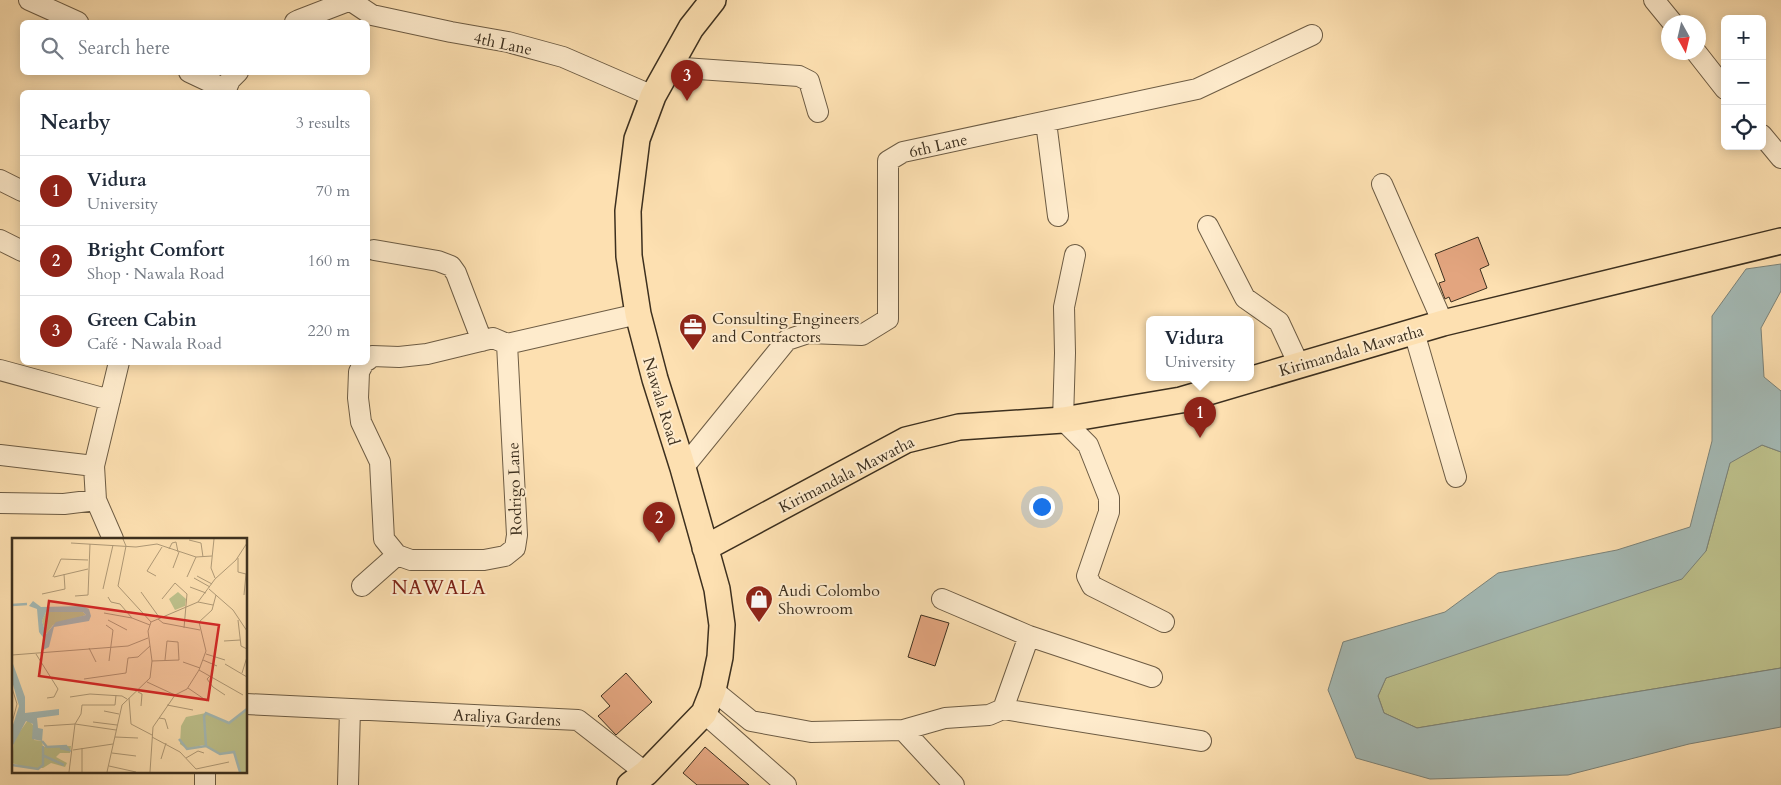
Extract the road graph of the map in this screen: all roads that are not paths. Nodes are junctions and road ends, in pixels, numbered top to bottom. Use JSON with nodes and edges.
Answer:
{"nodes":[{"id":1,"x":29,"y":0,"type":"edge"},
{"id":2,"x":351,"y":0,"type":"edge"},
{"id":3,"x":713,"y":0,"type":"edge"},
{"id":4,"x":1654,"y":0,"type":"edge"},
{"id":5,"x":1666,"y":15,"type":"edge"},
{"id":6,"x":74,"y":20,"type":"edge"},
{"id":7,"x":298,"y":20,"type":"edge"},
{"id":8,"x":1312,"y":35,"type":"dead end"},
{"id":9,"x":1702,"y":60,"type":"edge"},
{"id":10,"x":669,"y":67,"type":"junction"},
{"id":11,"x":194,"y":75,"type":"edge"},
{"id":12,"x":235,"y":75,"type":"edge"},
{"id":13,"x":1721,"y":83,"type":"edge"},
{"id":14,"x":223,"y":90,"type":"edge"},
{"id":15,"x":225,"y":90,"type":"edge"},
{"id":16,"x":653,"y":96,"type":"junction"},
{"id":17,"x":818,"y":112,"type":"dead end"},
{"id":18,"x":1046,"y":122,"type":"junction"},
{"id":19,"x":1766,"y":140,"type":"edge"},
{"id":20,"x":1781,"y":158,"type":"edge"},
{"id":21,"x":0,"y":180,"type":"edge"},
{"id":22,"x":1382,"y":184,"type":"dead end"},
{"id":23,"x":20,"y":190,"type":"edge"},
{"id":24,"x":1058,"y":216,"type":"dead end"},
{"id":25,"x":1208,"y":226,"type":"dead end"},
{"id":26,"x":0,"y":240,"type":"edge"},
{"id":27,"x":1781,"y":241,"type":"edge"},
{"id":28,"x":20,"y":248,"type":"edge"},
{"id":29,"x":374,"y":250,"type":"dead end"},
{"id":30,"x":1075,"y":255,"type":"dead end"},
{"id":31,"x":638,"y":314,"type":"junction"},
{"id":32,"x":1443,"y":323,"type":"junction"},
{"id":33,"x":1414,"y":332,"type":"junction"},
{"id":34,"x":482,"y":341,"type":"junction"},
{"id":35,"x":507,"y":344,"type":"junction"},
{"id":36,"x":370,"y":358,"type":"edge"},
{"id":37,"x":118,"y":365,"type":"edge"},
{"id":38,"x":362,"y":365,"type":"edge"},
{"id":39,"x":1299,"y":365,"type":"junction"},
{"id":40,"x":0,"y":370,"type":"edge"},
{"id":41,"x":1254,"y":378,"type":"edge"},
{"id":42,"x":1245,"y":381,"type":"edge"},
{"id":43,"x":110,"y":400,"type":"junction"},
{"id":44,"x":1063,"y":420,"type":"junction"},
{"id":45,"x":0,"y":455,"type":"edge"},
{"id":46,"x":94,"y":466,"type":"junction"},
{"id":47,"x":683,"y":468,"type":"junction"},
{"id":48,"x":1456,"y":477,"type":"dead end"},
{"id":49,"x":96,"y":500,"type":"junction"},
{"id":50,"x":0,"y":503,"type":"edge"},
{"id":51,"x":113,"y":538,"type":"edge"},
{"id":52,"x":705,"y":548,"type":"junction"},
{"id":53,"x":397,"y":555,"type":"junction"},
{"id":54,"x":362,"y":586,"type":"dead end"},
{"id":55,"x":942,"y":599,"type":"dead end"},
{"id":56,"x":1164,"y":622,"type":"dead end"},
{"id":57,"x":1029,"y":636,"type":"junction"},
{"id":58,"x":1152,"y":677,"type":"dead end"},
{"id":59,"x":713,"y":690,"type":"junction"},
{"id":60,"x":248,"y":704,"type":"edge"},
{"id":61,"x":1003,"y":708,"type":"junction"},
{"id":62,"x":350,"y":709,"type":"junction"},
{"id":63,"x":704,"y":713,"type":"junction"},
{"id":64,"x":903,"y":730,"type":"junction"},
{"id":65,"x":1201,"y":741,"type":"dead end"},
{"id":66,"x":204,"y":772,"type":"edge"},
{"id":67,"x":638,"y":779,"type":"edge"},
{"id":68,"x":205,"y":785,"type":"edge"},
{"id":69,"x":348,"y":785,"type":"edge"},
{"id":70,"x":786,"y":785,"type":"edge"},
{"id":71,"x":954,"y":785,"type":"edge"}],
"edges":[{"from":1,"to":6,"type":"street"},
{"from":2,"to":7,"type":"street"},
{"from":2,"to":16,"type":"street","name":"4th Lane"},
{"from":3,"to":10,"type":"main road","name":"Nawala Road"},
{"from":4,"to":5,"type":"street"},
{"from":8,"to":18,"type":"street","name":"6th Lane"},
{"from":9,"to":13,"type":"street"},
{"from":10,"to":16,"type":"main road","name":"Nawala Road"},
{"from":10,"to":17,"type":"street"},
{"from":11,"to":14,"type":"street"},
{"from":12,"to":15,"type":"street"},
{"from":16,"to":31,"type":"main road","name":"Nawala Road"},
{"from":18,"to":24,"type":"street"},
{"from":18,"to":47,"type":"street","name":"6th Lane"},
{"from":19,"to":20,"type":"street"},
{"from":21,"to":23,"type":"street"},
{"from":22,"to":32,"type":"street"},
{"from":25,"to":39,"type":"street"},
{"from":26,"to":28,"type":"street"},
{"from":27,"to":32,"type":"main road","name":"Kirimandala Mawatha"},
{"from":29,"to":34,"type":"street"},
{"from":30,"to":44,"type":"street"},
{"from":31,"to":35,"type":"street"},
{"from":31,"to":47,"type":"main road","name":"Nawala Road"},
{"from":32,"to":33,"type":"main road","name":"Kirimandala Mawatha"},
{"from":33,"to":39,"type":"main road","name":"Kirimandala Mawatha"},
{"from":33,"to":48,"type":"street"},
{"from":34,"to":35,"type":"street"},
{"from":34,"to":36,"type":"street"},
{"from":35,"to":53,"type":"street","name":"Rodrigo Lane"},
{"from":37,"to":43,"type":"street"},
{"from":38,"to":53,"type":"street"},
{"from":39,"to":41,"type":"main road","name":"Kirimandala Mawatha"},
{"from":40,"to":43,"type":"street"},
{"from":42,"to":44,"type":"main road","name":"Kirimandala Mawatha"},
{"from":43,"to":46,"type":"street"},
{"from":44,"to":52,"type":"main road","name":"Kirimandala Mawatha"},
{"from":44,"to":56,"type":"street"},
{"from":45,"to":46,"type":"street"},
{"from":46,"to":49,"type":"street"},
{"from":47,"to":52,"type":"main road","name":"Nawala Road"},
{"from":49,"to":50,"type":"street"},
{"from":49,"to":51,"type":"street"},
{"from":52,"to":59,"type":"main road","name":"Nawala Road"},
{"from":53,"to":54,"type":"street"},
{"from":55,"to":57,"type":"street"},
{"from":57,"to":58,"type":"street"},
{"from":57,"to":61,"type":"street"},
{"from":59,"to":63,"type":"main road","name":"Nawala Road"},
{"from":59,"to":64,"type":"street"},
{"from":60,"to":62,"type":"street","name":"Araliya Gardens"},
{"from":61,"to":64,"type":"street"},
{"from":61,"to":65,"type":"street"},
{"from":62,"to":67,"type":"street","name":"Araliya Gardens"},
{"from":62,"to":69,"type":"street"},
{"from":63,"to":67,"type":"main road","name":"Nawala Road"},
{"from":63,"to":70,"type":"street"},
{"from":64,"to":71,"type":"street"},
{"from":66,"to":68,"type":"street"}]}
